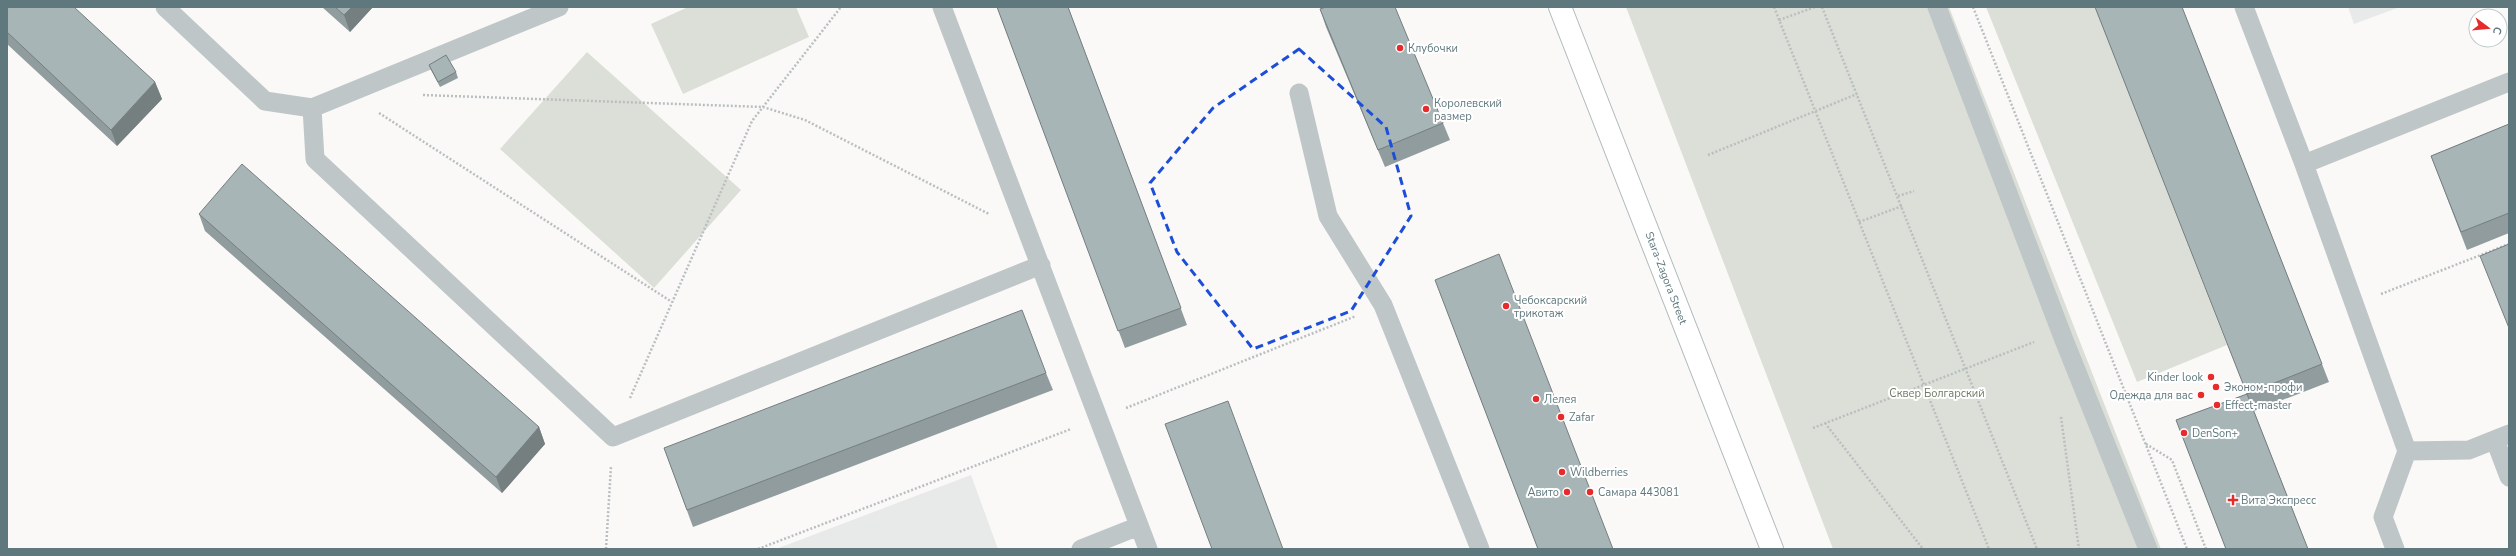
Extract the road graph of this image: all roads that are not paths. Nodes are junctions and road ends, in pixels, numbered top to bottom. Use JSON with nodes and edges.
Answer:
{"nodes":[{"id":1,"x":165,"y":7,"type":"edge"},
{"id":2,"x":559,"y":7,"type":"edge"},
{"id":3,"x":942,"y":7,"type":"edge"},
{"id":4,"x":1560,"y":7,"type":"edge"},
{"id":5,"x":1937,"y":7,"type":"edge"},
{"id":6,"x":2244,"y":7,"type":"edge"},
{"id":7,"x":2509,"y":82,"type":"edge"},
{"id":8,"x":1299,"y":93,"type":"dead end"},
{"id":9,"x":312,"y":108,"type":"junction"},
{"id":10,"x":2304,"y":164,"type":"junction"},
{"id":11,"x":1040,"y":265,"type":"junction"},
{"id":12,"x":2502,"y":437,"type":"edge"},
{"id":13,"x":2407,"y":451,"type":"junction"},
{"id":14,"x":2509,"y":477,"type":"edge"},
{"id":15,"x":1139,"y":526,"type":"junction"},
{"id":16,"x":1081,"y":549,"type":"edge"},
{"id":17,"x":1148,"y":549,"type":"edge"},
{"id":18,"x":1480,"y":549,"type":"edge"},
{"id":19,"x":1772,"y":549,"type":"edge"},
{"id":20,"x":2148,"y":549,"type":"edge"},
{"id":21,"x":2395,"y":549,"type":"edge"}],
"edges":[{"from":1,"to":9,"type":"lane"},
{"from":2,"to":9,"type":"lane"},
{"from":3,"to":11,"type":"lane"},
{"from":4,"to":19,"type":"main road","name":"Stara-Zagora Street"},
{"from":5,"to":20,"type":"lane"},
{"from":6,"to":10,"type":"lane"},
{"from":7,"to":10,"type":"lane"},
{"from":8,"to":18,"type":"lane"},
{"from":9,"to":11,"type":"lane"},
{"from":10,"to":13,"type":"lane"},
{"from":11,"to":15,"type":"lane"},
{"from":12,"to":13,"type":"lane"},
{"from":12,"to":14,"type":"lane"},
{"from":13,"to":21,"type":"lane"},
{"from":15,"to":16,"type":"lane"},
{"from":15,"to":17,"type":"lane"}]}
